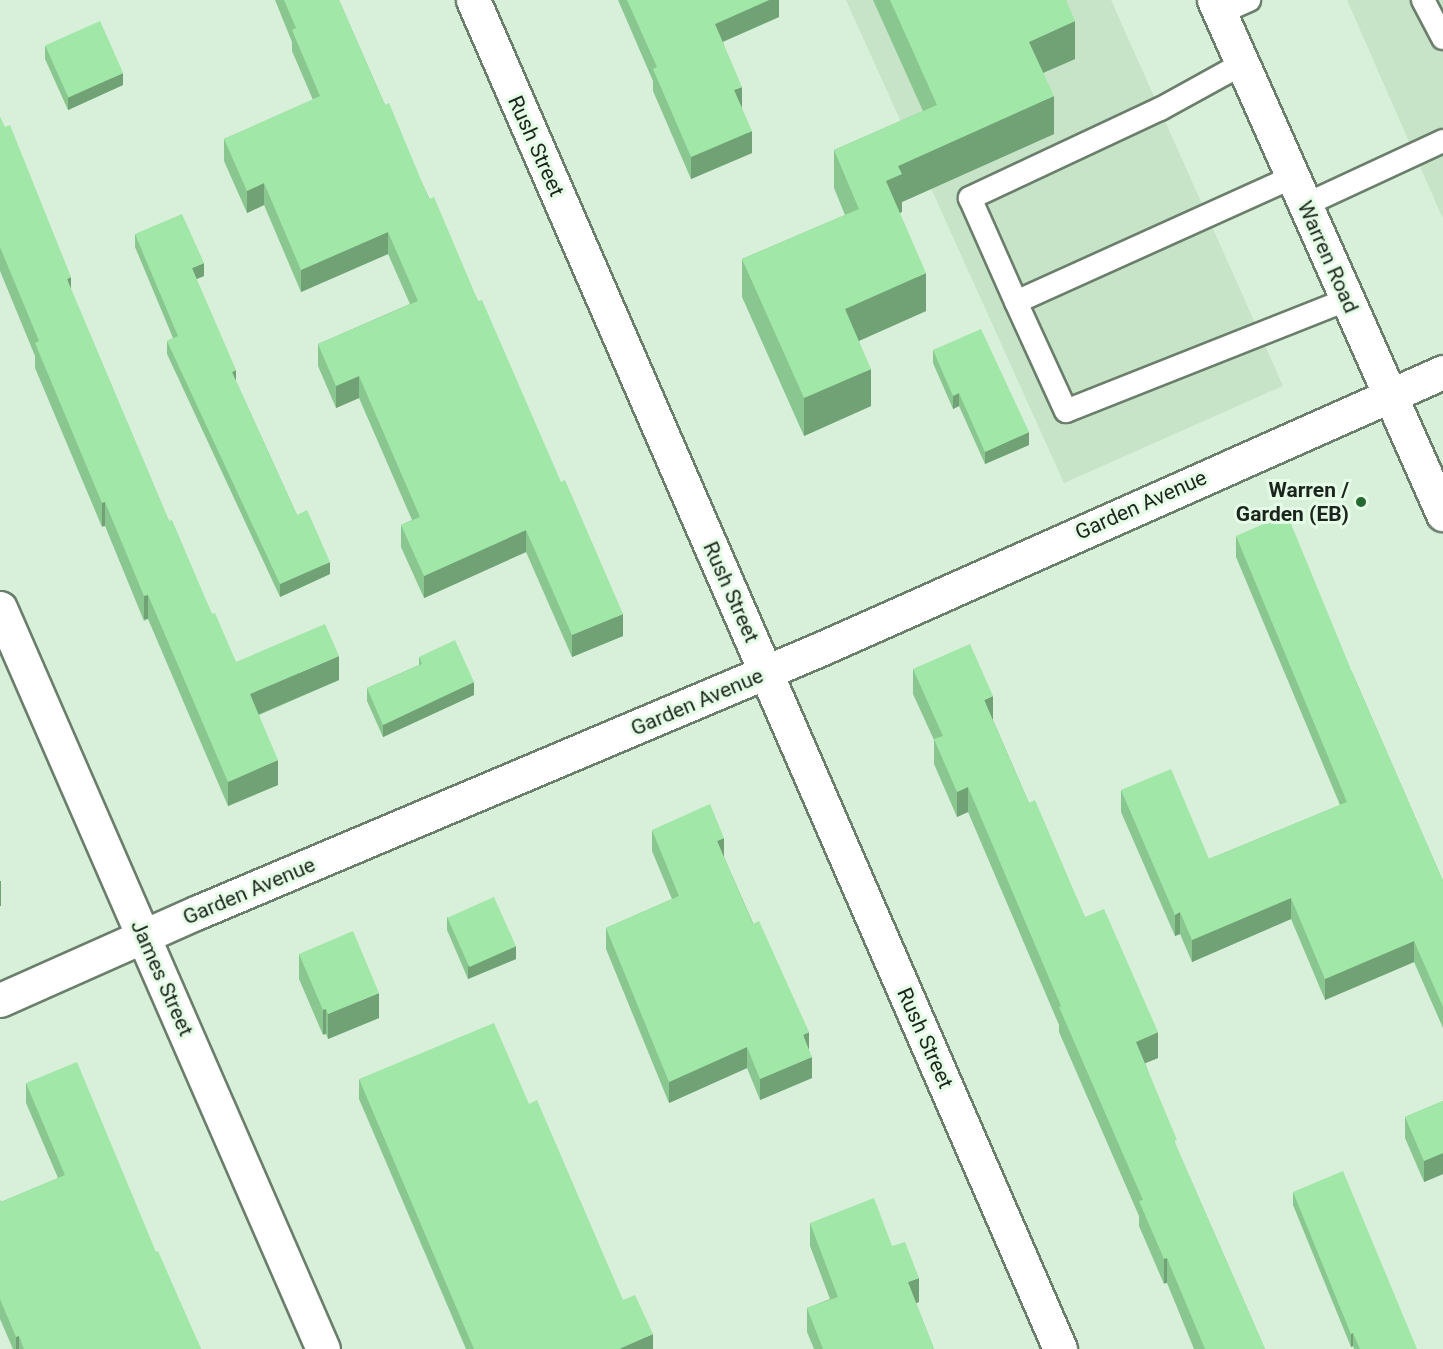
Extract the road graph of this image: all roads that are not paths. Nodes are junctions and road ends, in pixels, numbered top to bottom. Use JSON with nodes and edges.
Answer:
{"nodes":[{"id":1,"x":473,"y":0,"type":"edge"},
{"id":2,"x":1249,"y":0,"type":"edge"},
{"id":3,"x":1423,"y":0,"type":"edge"},
{"id":4,"x":1217,"y":7,"type":"edge"},
{"id":5,"x":1443,"y":38,"type":"edge"},
{"id":6,"x":1242,"y":64,"type":"junction"},
{"id":7,"x":1443,"y":141,"type":"edge"},
{"id":8,"x":1299,"y":191,"type":"junction"},
{"id":9,"x":1347,"y":300,"type":"junction"},
{"id":10,"x":1016,"y":302,"type":"junction"},
{"id":11,"x":1443,"y":372,"type":"edge"},
{"id":12,"x":1390,"y":395,"type":"junction"},
{"id":13,"x":1443,"y":514,"type":"edge"},
{"id":14,"x":0,"y":608,"type":"edge"},
{"id":15,"x":765,"y":672,"type":"junction"},
{"id":16,"x":143,"y":936,"type":"junction"},
{"id":17,"x":0,"y":1000,"type":"edge"},
{"id":18,"x":323,"y":1349,"type":"edge"},
{"id":19,"x":1060,"y":1349,"type":"edge"}],
"edges":[{"from":1,"to":15,"type":"street","name":"Rush Street"},
{"from":2,"to":4,"type":"lane"},
{"from":3,"to":5,"type":"lane"},
{"from":4,"to":6,"type":"street","name":"Warren Road"},
{"from":6,"to":8,"type":"street","name":"Warren Road"},
{"from":6,"to":10,"type":"lane"},
{"from":7,"to":8,"type":"lane"},
{"from":8,"to":9,"type":"street","name":"Warren Road"},
{"from":8,"to":10,"type":"lane"},
{"from":9,"to":10,"type":"lane"},
{"from":9,"to":12,"type":"street","name":"Warren Road"},
{"from":11,"to":12,"type":"street","name":"Garden Avenue"},
{"from":12,"to":13,"type":"street","name":"Warren Road"},
{"from":12,"to":15,"type":"street","name":"Garden Avenue"},
{"from":14,"to":16,"type":"street","name":"James Street"},
{"from":15,"to":16,"type":"street","name":"Garden Avenue"},
{"from":15,"to":19,"type":"street","name":"Rush Street"},
{"from":16,"to":17,"type":"street","name":"Garden Avenue"},
{"from":16,"to":18,"type":"street","name":"James Street"}]}
